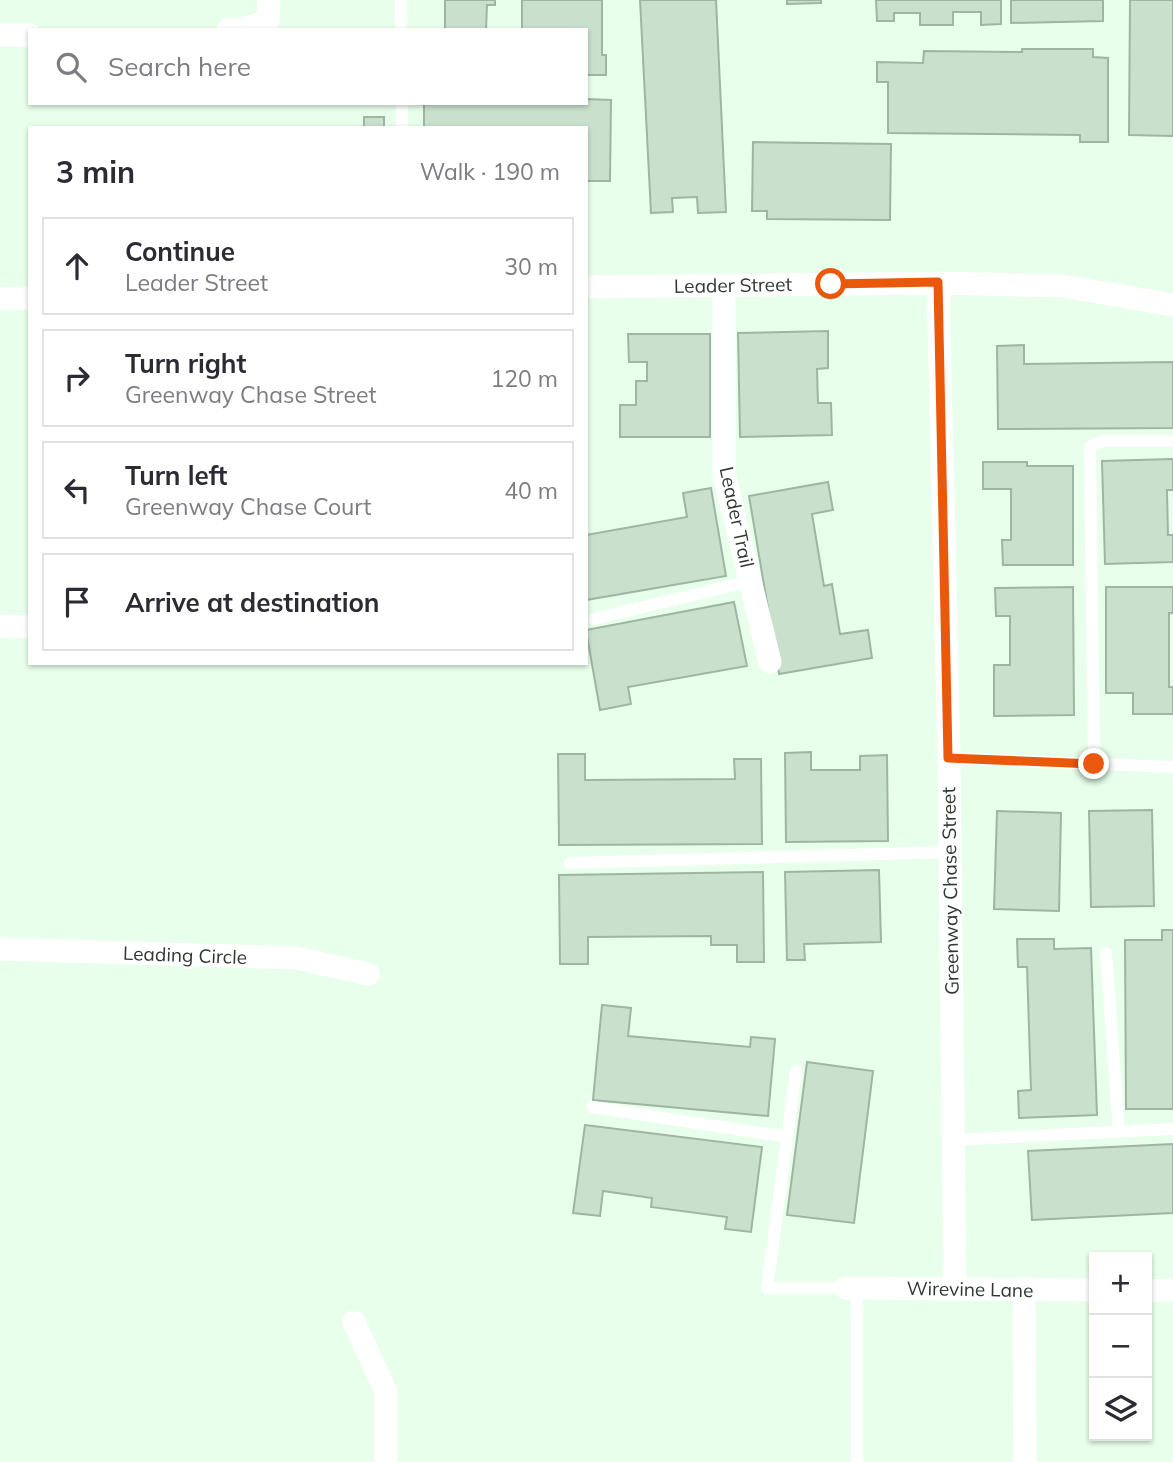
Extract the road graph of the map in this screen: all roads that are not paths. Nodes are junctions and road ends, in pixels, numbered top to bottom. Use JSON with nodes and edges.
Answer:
{"nodes":[{"id":1,"x":269,"y":0,"type":"edge"},
{"id":2,"x":401,"y":0,"type":"edge"},
{"id":3,"x":245,"y":28,"type":"edge"},
{"id":4,"x":401,"y":28,"type":"edge"},
{"id":5,"x":0,"y":35,"type":"edge"},
{"id":6,"x":28,"y":35,"type":"edge"},
{"id":7,"x":402,"y":105,"type":"edge"},
{"id":8,"x":402,"y":126,"type":"edge"},
{"id":9,"x":938,"y":282,"type":"junction"},
{"id":10,"x":724,"y":286,"type":"junction"},
{"id":11,"x":588,"y":287,"type":"edge"},
{"id":12,"x":28,"y":298,"type":"edge"},
{"id":13,"x":0,"y":299,"type":"edge"},
{"id":14,"x":1173,"y":305,"type":"edge"},
{"id":15,"x":1173,"y":441,"type":"edge"},
{"id":16,"x":751,"y":581,"type":"junction"},
{"id":17,"x":594,"y":619,"type":"dead end"},
{"id":18,"x":0,"y":626,"type":"edge"},
{"id":19,"x":28,"y":627,"type":"edge"},
{"id":20,"x":770,"y":662,"type":"dead end"},
{"id":21,"x":948,"y":758,"type":"junction"},
{"id":22,"x":1094,"y":764,"type":"junction"},
{"id":23,"x":1173,"y":767,"type":"edge"},
{"id":24,"x":950,"y":852,"type":"junction"},
{"id":25,"x":570,"y":863,"type":"dead end"},
{"id":26,"x":0,"y":949,"type":"edge"},
{"id":27,"x":1107,"y":953,"type":"dead end"},
{"id":28,"x":368,"y":974,"type":"dead end"},
{"id":29,"x":796,"y":1071,"type":"dead end"},
{"id":30,"x":592,"y":1107,"type":"dead end"},
{"id":31,"x":1173,"y":1129,"type":"edge"},
{"id":32,"x":1119,"y":1132,"type":"junction"},
{"id":33,"x":787,"y":1137,"type":"junction"},
{"id":34,"x":953,"y":1140,"type":"junction"},
{"id":35,"x":852,"y":1288,"type":"junction"},
{"id":36,"x":955,"y":1289,"type":"junction"},
{"id":37,"x":1024,"y":1289,"type":"junction"},
{"id":38,"x":1089,"y":1290,"type":"edge"},
{"id":39,"x":1173,"y":1290,"type":"edge"},
{"id":40,"x":1152,"y":1291,"type":"edge"},
{"id":41,"x":354,"y":1322,"type":"dead end"},
{"id":42,"x":386,"y":1462,"type":"edge"},
{"id":43,"x":857,"y":1462,"type":"edge"},
{"id":44,"x":1025,"y":1462,"type":"edge"}],
"edges":[{"from":1,"to":3,"type":"street"},
{"from":2,"to":4,"type":"lane"},
{"from":5,"to":6,"type":"street"},
{"from":7,"to":8,"type":"lane"},
{"from":9,"to":10,"type":"street","name":"Leader Street"},
{"from":9,"to":14,"type":"street","name":"Leader Street"},
{"from":9,"to":21,"type":"street","name":"Greenway Chase Street"},
{"from":10,"to":11,"type":"street","name":"Leader Street"},
{"from":10,"to":16,"type":"street","name":"Leader Trail"},
{"from":12,"to":13,"type":"street"},
{"from":15,"to":22,"type":"lane"},
{"from":16,"to":17,"type":"lane"},
{"from":16,"to":20,"type":"street","name":"Leader Trail"},
{"from":18,"to":19,"type":"street"},
{"from":21,"to":22,"type":"lane"},
{"from":21,"to":24,"type":"street","name":"Greenway Chase Street"},
{"from":22,"to":23,"type":"lane"},
{"from":24,"to":25,"type":"lane"},
{"from":24,"to":34,"type":"street","name":"Greenway Chase Street"},
{"from":26,"to":28,"type":"street","name":"Leading Circle"},
{"from":27,"to":32,"type":"lane"},
{"from":29,"to":33,"type":"lane"},
{"from":30,"to":33,"type":"lane"},
{"from":31,"to":32,"type":"lane"},
{"from":32,"to":34,"type":"lane"},
{"from":33,"to":35,"type":"lane"},
{"from":34,"to":36,"type":"street","name":"Greenway Chase Street"},
{"from":35,"to":36,"type":"street","name":"Wirevine Lane"},
{"from":35,"to":43,"type":"lane"},
{"from":36,"to":37,"type":"street","name":"Wirevine Lane"},
{"from":37,"to":38,"type":"street","name":"Wirevine Lane"},
{"from":37,"to":44,"type":"street"},
{"from":39,"to":40,"type":"street"},
{"from":41,"to":42,"type":"street"}]}
